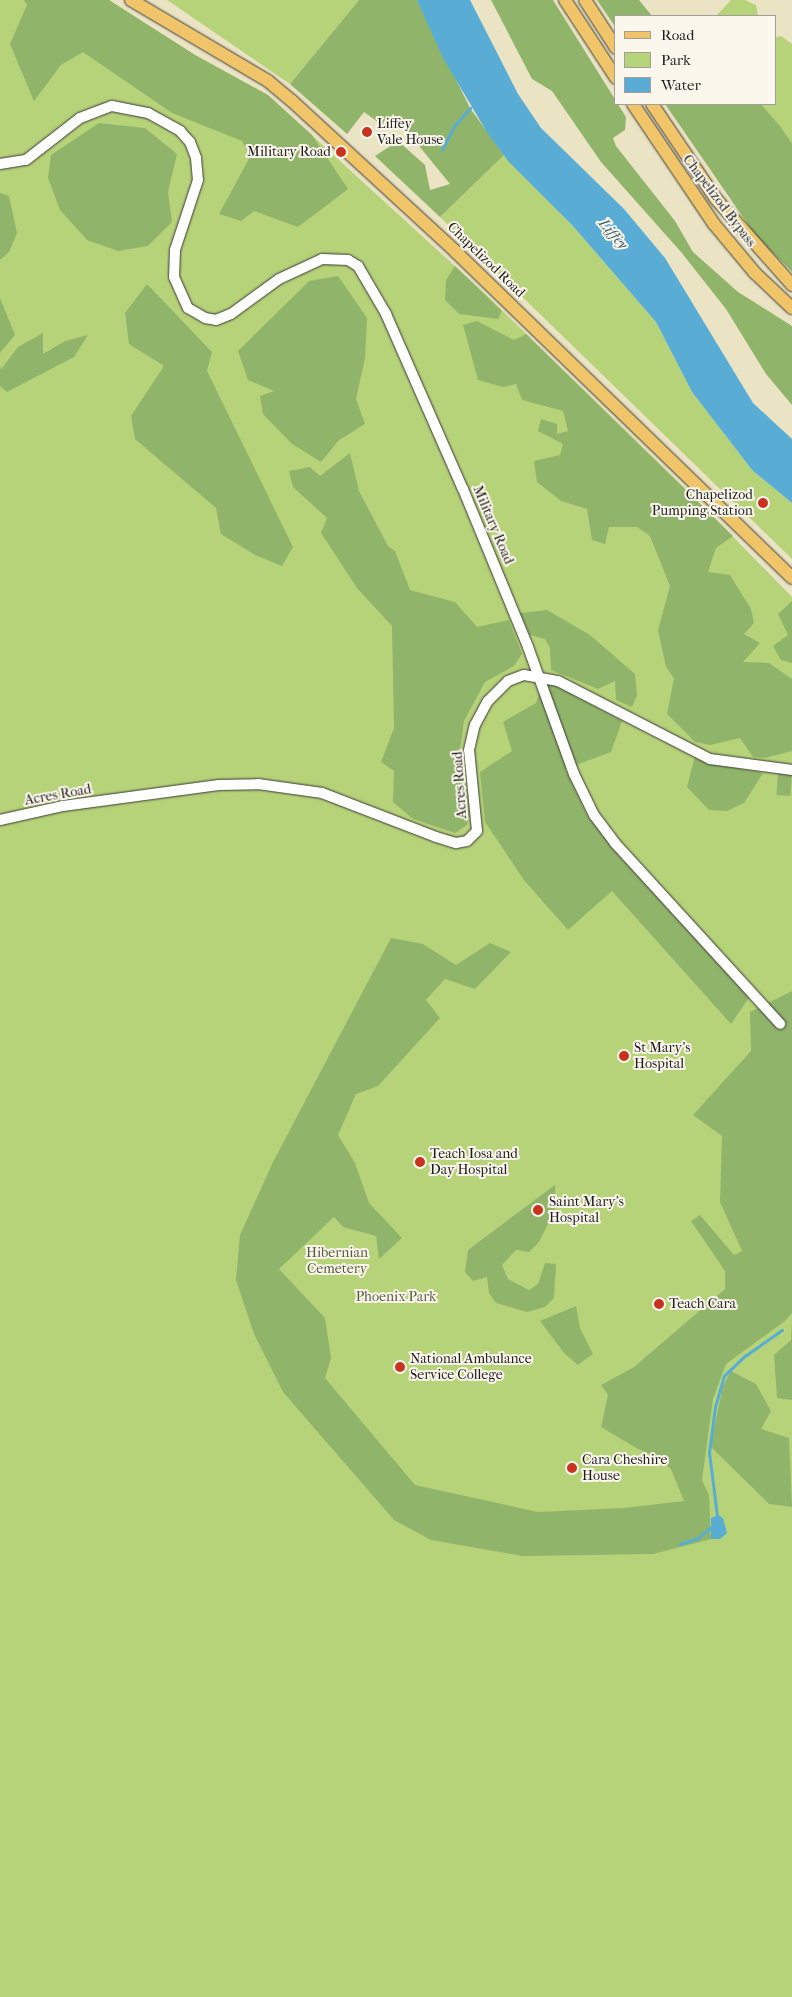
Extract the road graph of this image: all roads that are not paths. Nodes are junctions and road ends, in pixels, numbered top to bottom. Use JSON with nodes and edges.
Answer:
{"nodes":[{"id":1,"x":131,"y":0,"type":"edge"},
{"id":2,"x":566,"y":0,"type":"edge"},
{"id":3,"x":585,"y":0,"type":"edge"},
{"id":4,"x":614,"y":45,"type":"edge"},
{"id":5,"x":614,"y":75,"type":"edge"},
{"id":6,"x":634,"y":105,"type":"edge"},
{"id":7,"x":653,"y":105,"type":"edge"},
{"id":8,"x":0,"y":164,"type":"edge"},
{"id":9,"x":792,"y":286,"type":"edge"},
{"id":10,"x":792,"y":308,"type":"edge"},
{"id":11,"x":792,"y":578,"type":"edge"},
{"id":12,"x":540,"y":676,"type":"junction"},
{"id":13,"x":792,"y":770,"type":"edge"},
{"id":14,"x":0,"y":820,"type":"edge"},
{"id":15,"x":780,"y":1024,"type":"dead end"}],
"edges":[{"from":1,"to":11,"type":"main road","name":"Chapelizod Road"},
{"from":2,"to":5,"type":"main road"},
{"from":3,"to":4,"type":"main road"},
{"from":6,"to":10,"type":"main road","name":"Chapelizod Bypass"},
{"from":7,"to":9,"type":"main road","name":"Chapelizod Bypass"},
{"from":8,"to":12,"type":"street","name":"Military Road"},
{"from":12,"to":13,"type":"street","name":"Acres Road"},
{"from":12,"to":14,"type":"street","name":"Acres Road"},
{"from":12,"to":15,"type":"street","name":"Military Road"}]}
